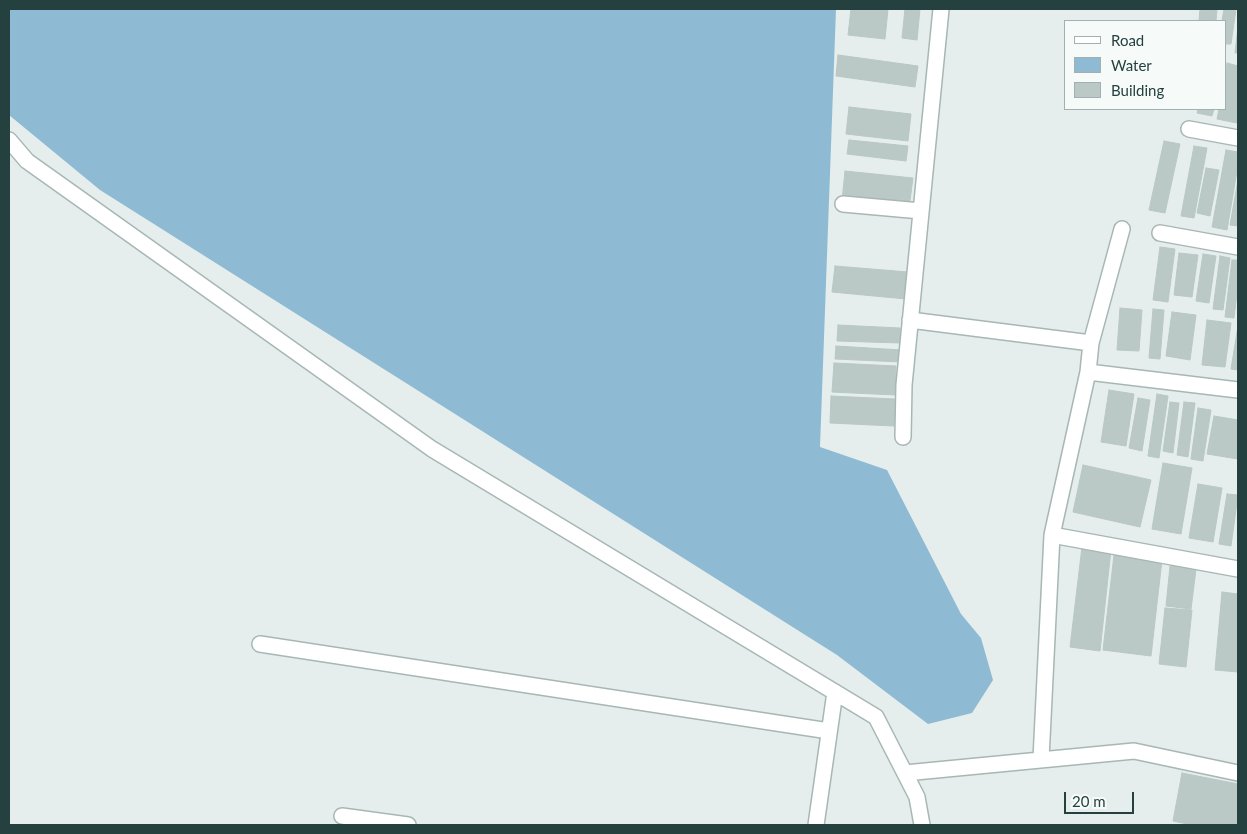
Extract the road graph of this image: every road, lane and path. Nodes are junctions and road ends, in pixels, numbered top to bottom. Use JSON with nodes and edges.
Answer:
{"nodes":[{"id":1,"x":941,"y":9,"type":"edge"},
{"id":2,"x":1189,"y":128,"type":"dead end"},
{"id":3,"x":1238,"y":138,"type":"edge"},
{"id":4,"x":9,"y":140,"type":"edge"},
{"id":5,"x":843,"y":204,"type":"dead end"},
{"id":6,"x":921,"y":211,"type":"junction"},
{"id":7,"x":1122,"y":229,"type":"dead end"},
{"id":8,"x":1160,"y":233,"type":"dead end"},
{"id":9,"x":1238,"y":247,"type":"edge"},
{"id":10,"x":910,"y":320,"type":"junction"},
{"id":11,"x":1091,"y":343,"type":"junction"},
{"id":12,"x":1088,"y":372,"type":"junction"},
{"id":13,"x":1238,"y":390,"type":"edge"},
{"id":14,"x":903,"y":437,"type":"dead end"},
{"id":15,"x":1052,"y":536,"type":"junction"},
{"id":16,"x":1238,"y":569,"type":"edge"},
{"id":17,"x":260,"y":644,"type":"dead end"},
{"id":18,"x":835,"y":692,"type":"junction"},
{"id":19,"x":829,"y":731,"type":"junction"},
{"id":20,"x":1041,"y":760,"type":"junction"},
{"id":21,"x":905,"y":773,"type":"junction"},
{"id":22,"x":1238,"y":773,"type":"edge"},
{"id":23,"x":342,"y":816,"type":"dead end"},
{"id":24,"x":408,"y":825,"type":"edge"},
{"id":25,"x":816,"y":825,"type":"edge"},
{"id":26,"x":922,"y":825,"type":"edge"}],
"edges":[{"from":1,"to":6,"type":"street"},
{"from":2,"to":3,"type":"street"},
{"from":4,"to":18,"type":"street"},
{"from":5,"to":6,"type":"street"},
{"from":6,"to":10,"type":"street"},
{"from":7,"to":11,"type":"street"},
{"from":8,"to":9,"type":"street"},
{"from":10,"to":11,"type":"street"},
{"from":10,"to":14,"type":"street"},
{"from":11,"to":12,"type":"street"},
{"from":12,"to":13,"type":"street"},
{"from":12,"to":15,"type":"street"},
{"from":15,"to":16,"type":"street"},
{"from":15,"to":20,"type":"street"},
{"from":17,"to":19,"type":"street"},
{"from":18,"to":19,"type":"street"},
{"from":18,"to":21,"type":"street"},
{"from":19,"to":25,"type":"street"},
{"from":20,"to":21,"type":"street"},
{"from":20,"to":22,"type":"street"},
{"from":21,"to":26,"type":"street"},
{"from":23,"to":24,"type":"street"}]}
